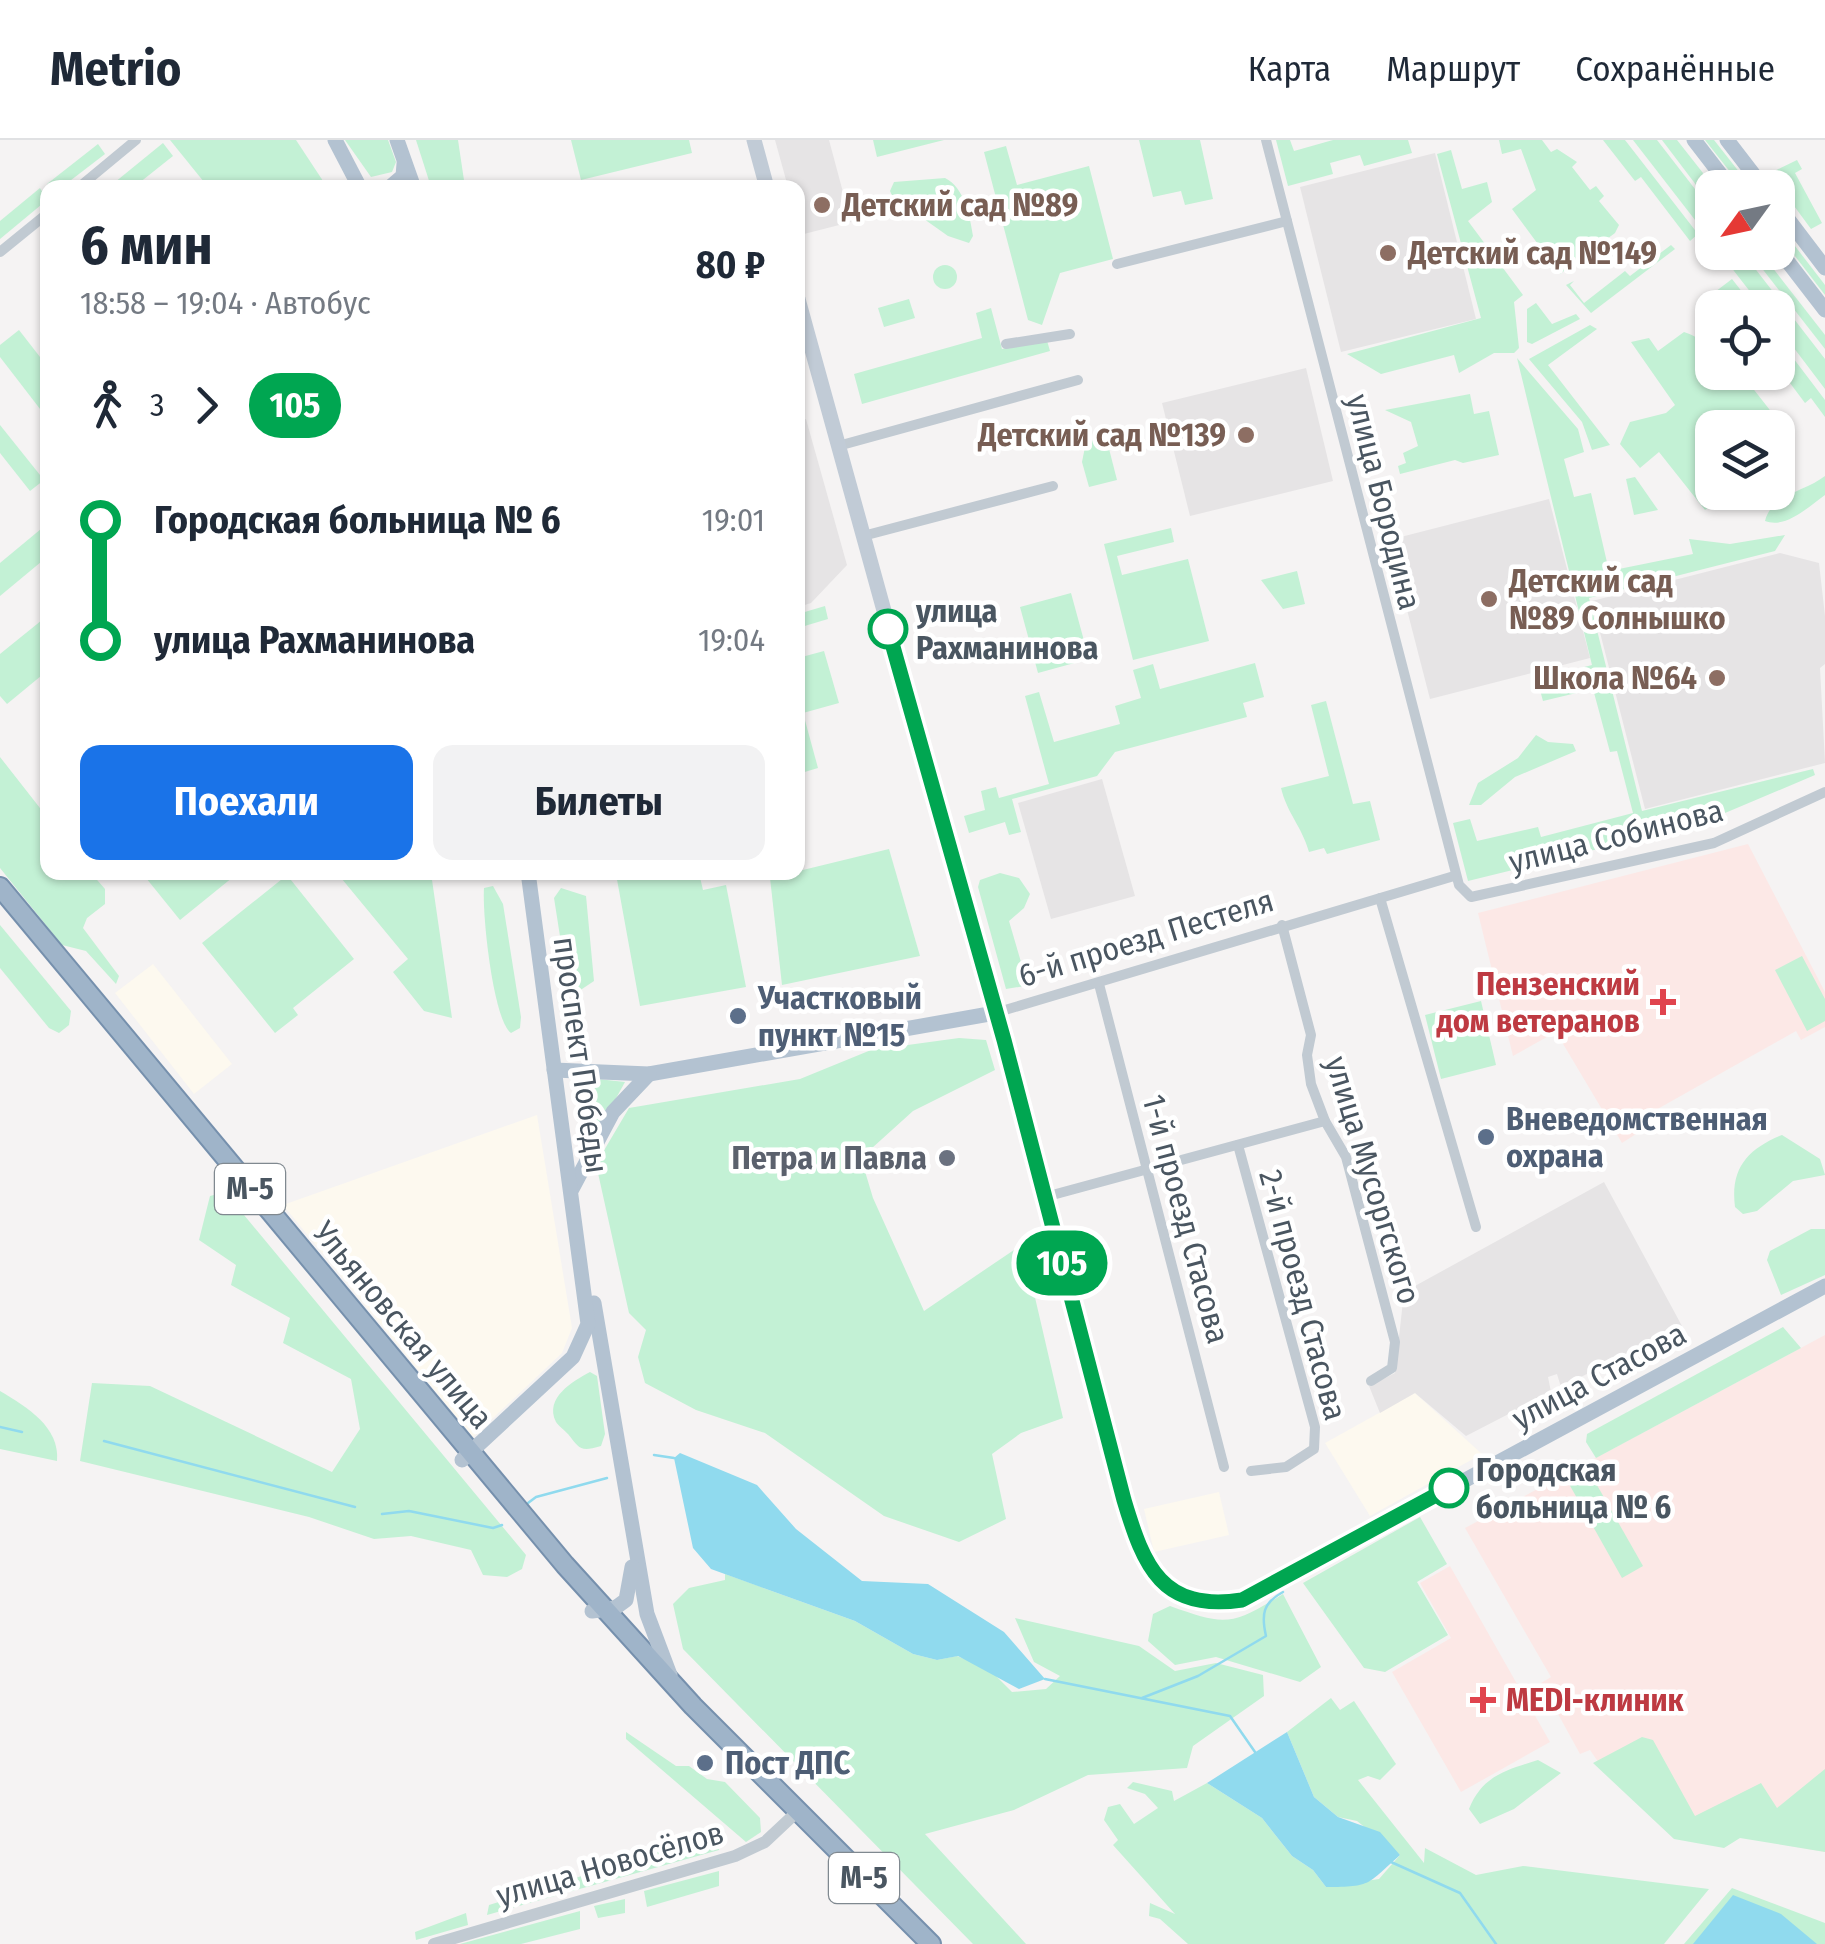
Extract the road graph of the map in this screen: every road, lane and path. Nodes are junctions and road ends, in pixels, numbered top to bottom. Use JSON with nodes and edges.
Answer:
{"nodes":[{"id":1,"x":136,"y":140,"type":"edge"},
{"id":2,"x":335,"y":140,"type":"edge"},
{"id":3,"x":397,"y":140,"type":"edge"},
{"id":4,"x":754,"y":140,"type":"edge"},
{"id":5,"x":1266,"y":140,"type":"edge"},
{"id":6,"x":1694,"y":140,"type":"edge"},
{"id":7,"x":1728,"y":140,"type":"edge"},
{"id":8,"x":405,"y":160,"type":"junction"},
{"id":9,"x":1717,"y":170,"type":"edge"},
{"id":10,"x":1750,"y":170,"type":"edge"},
{"id":11,"x":88,"y":180,"type":"edge"},
{"id":12,"x":358,"y":180,"type":"edge"},
{"id":13,"x":398,"y":180,"type":"edge"},
{"id":14,"x":411,"y":180,"type":"edge"},
{"id":15,"x":765,"y":180,"type":"edge"},
{"id":16,"x":40,"y":220,"type":"edge"},
{"id":17,"x":1287,"y":221,"type":"junction"},
{"id":18,"x":1795,"y":228,"type":"edge"},
{"id":19,"x":0,"y":252,"type":"edge"},
{"id":20,"x":1117,"y":264,"type":"dead end"},
{"id":21,"x":1825,"y":268,"type":"edge"},
{"id":22,"x":1794,"y":270,"type":"edge"},
{"id":23,"x":1825,"y":310,"type":"edge"},
{"id":24,"x":805,"y":325,"type":"edge"},
{"id":25,"x":1070,"y":334,"type":"dead end"},
{"id":26,"x":1006,"y":344,"type":"dead end"},
{"id":27,"x":1078,"y":380,"type":"dead end"},
{"id":28,"x":838,"y":446,"type":"junction"},
{"id":29,"x":1053,"y":486,"type":"dead end"},
{"id":30,"x":862,"y":536,"type":"junction"},
{"id":31,"x":1825,"y":792,"type":"edge"},
{"id":32,"x":1454,"y":876,"type":"junction"},
{"id":33,"x":529,"y":880,"type":"edge"},
{"id":34,"x":0,"y":887,"type":"edge"},
{"id":35,"x":1380,"y":898,"type":"junction"},
{"id":36,"x":0,"y":903,"type":"edge"},
{"id":37,"x":1282,"y":925,"type":"junction"},
{"id":38,"x":1099,"y":984,"type":"junction"},
{"id":39,"x":995,"y":1013,"type":"junction"},
{"id":40,"x":554,"y":1070,"type":"junction"},
{"id":41,"x":649,"y":1074,"type":"junction"},
{"id":42,"x":1325,"y":1121,"type":"junction"},
{"id":43,"x":1238,"y":1144,"type":"junction"},
{"id":44,"x":1147,"y":1169,"type":"junction"},
{"id":45,"x":572,"y":1188,"type":"junction"},
{"id":46,"x":1045,"y":1196,"type":"junction"},
{"id":47,"x":1476,"y":1227,"type":"dead end"},
{"id":48,"x":580,"y":1246,"type":"junction"},
{"id":49,"x":1825,"y":1286,"type":"edge"},
{"id":50,"x":564,"y":1366,"type":"junction"},
{"id":51,"x":606,"y":1366,"type":"junction"},
{"id":52,"x":1371,"y":1381,"type":"dead end"},
{"id":53,"x":437,"y":1414,"type":"junction"},
{"id":54,"x":487,"y":1438,"type":"junction"},
{"id":55,"x":466,"y":1456,"type":"junction"},
{"id":56,"x":1224,"y":1467,"type":"dead end"},
{"id":57,"x":1251,"y":1471,"type":"dead end"},
{"id":58,"x":631,"y":1533,"type":"junction"},
{"id":59,"x":598,"y":1610,"type":"junction"},
{"id":60,"x":682,"y":1694,"type":"junction"},
{"id":61,"x":771,"y":1792,"type":"junction"},
{"id":62,"x":794,"y":1815,"type":"junction"},
{"id":63,"x":434,"y":1944,"type":"edge"},
{"id":64,"x":916,"y":1944,"type":"edge"},
{"id":65,"x":930,"y":1944,"type":"edge"}],
"edges":[{"from":1,"to":11,"type":"street"},
{"from":2,"to":12,"type":"main road"},
{"from":3,"to":8,"type":"main road"},
{"from":4,"to":15,"type":"main road"},
{"from":5,"to":17,"type":"street","name":"улица Бородина"},
{"from":6,"to":9,"type":"main road"},
{"from":7,"to":10,"type":"main road"},
{"from":8,"to":13,"type":"main road"},
{"from":8,"to":14,"type":"main road"},
{"from":16,"to":19,"type":"street"},
{"from":17,"to":20,"type":"street"},
{"from":17,"to":32,"type":"street","name":"улица Бородина"},
{"from":18,"to":21,"type":"main road"},
{"from":22,"to":23,"type":"main road"},
{"from":24,"to":28,"type":"main road"},
{"from":25,"to":26,"type":"street"},
{"from":27,"to":28,"type":"street"},
{"from":28,"to":30,"type":"main road"},
{"from":29,"to":30,"type":"street"},
{"from":30,"to":39,"type":"main road"},
{"from":31,"to":32,"type":"street","name":"улица Собинова"},
{"from":32,"to":35,"type":"street","name":"6-й проезд Пестеля"},
{"from":33,"to":40,"type":"main road","name":"проспект Победы"},
{"from":34,"to":53,"type":"highway","name":"Ульяновская улица","number":"М-5"},
{"from":35,"to":37,"type":"street","name":"6-й проезд Пестеля"},
{"from":35,"to":47,"type":"street"},
{"from":36,"to":55,"type":"highway","name":"Ульяновская улица","number":"М-5"},
{"from":37,"to":38,"type":"street","name":"6-й проезд Пестеля"},
{"from":37,"to":42,"type":"street","name":"улица Мусоргского"},
{"from":38,"to":39,"type":"street","name":"6-й проезд Пестеля"},
{"from":38,"to":44,"type":"street","name":"1-й проезд Стасова"},
{"from":39,"to":41,"type":"main road","name":"6-й проезд Пестеля"},
{"from":39,"to":46,"type":"main road"},
{"from":40,"to":41,"type":"main road","name":"6-й проезд Пестеля"},
{"from":40,"to":45,"type":"main road","name":"проспект Победы"},
{"from":41,"to":45,"type":"main road"},
{"from":42,"to":43,"type":"street"},
{"from":42,"to":52,"type":"street","name":"улица Мусоргского"},
{"from":43,"to":44,"type":"street"},
{"from":43,"to":57,"type":"street","name":"2-й проезд Стасова"},
{"from":44,"to":46,"type":"street"},
{"from":44,"to":56,"type":"street","name":"1-й проезд Стасова"},
{"from":45,"to":48,"type":"main road","name":"проспект Победы"},
{"from":46,"to":49,"type":"main road","name":"улица Стасова"},
{"from":48,"to":50,"type":"main road","name":"проспект Победы"},
{"from":48,"to":51,"type":"main road","name":"проспект Победы"},
{"from":50,"to":51,"type":"main road"},
{"from":50,"to":54,"type":"main road","name":"проспект Победы"},
{"from":51,"to":58,"type":"main road","name":"проспект Победы"},
{"from":53,"to":54,"type":"main road"},
{"from":53,"to":55,"type":"highway","name":"Ульяновская улица","number":"М-5"},
{"from":54,"to":55,"type":"main road","name":"проспект Победы"},
{"from":55,"to":59,"type":"highway","name":"Ульяновская улица","number":"М-5"},
{"from":58,"to":59,"type":"main road","name":"проспект Победы"},
{"from":58,"to":60,"type":"main road","name":"проспект Победы"},
{"from":59,"to":60,"type":"highway","name":"Ульяновская улица","number":"М-5"},
{"from":59,"to":61,"type":"highway","name":"Ульяновская улица","number":"М-5"},
{"from":60,"to":61,"type":"highway","name":"Ульяновская улица","number":"М-5"},
{"from":61,"to":62,"type":"highway","number":"М-5"},
{"from":62,"to":63,"type":"street","name":"улица Новосёлов"},
{"from":62,"to":64,"type":"highway","number":"М-5"},
{"from":62,"to":65,"type":"highway","number":"М-5"}]}
